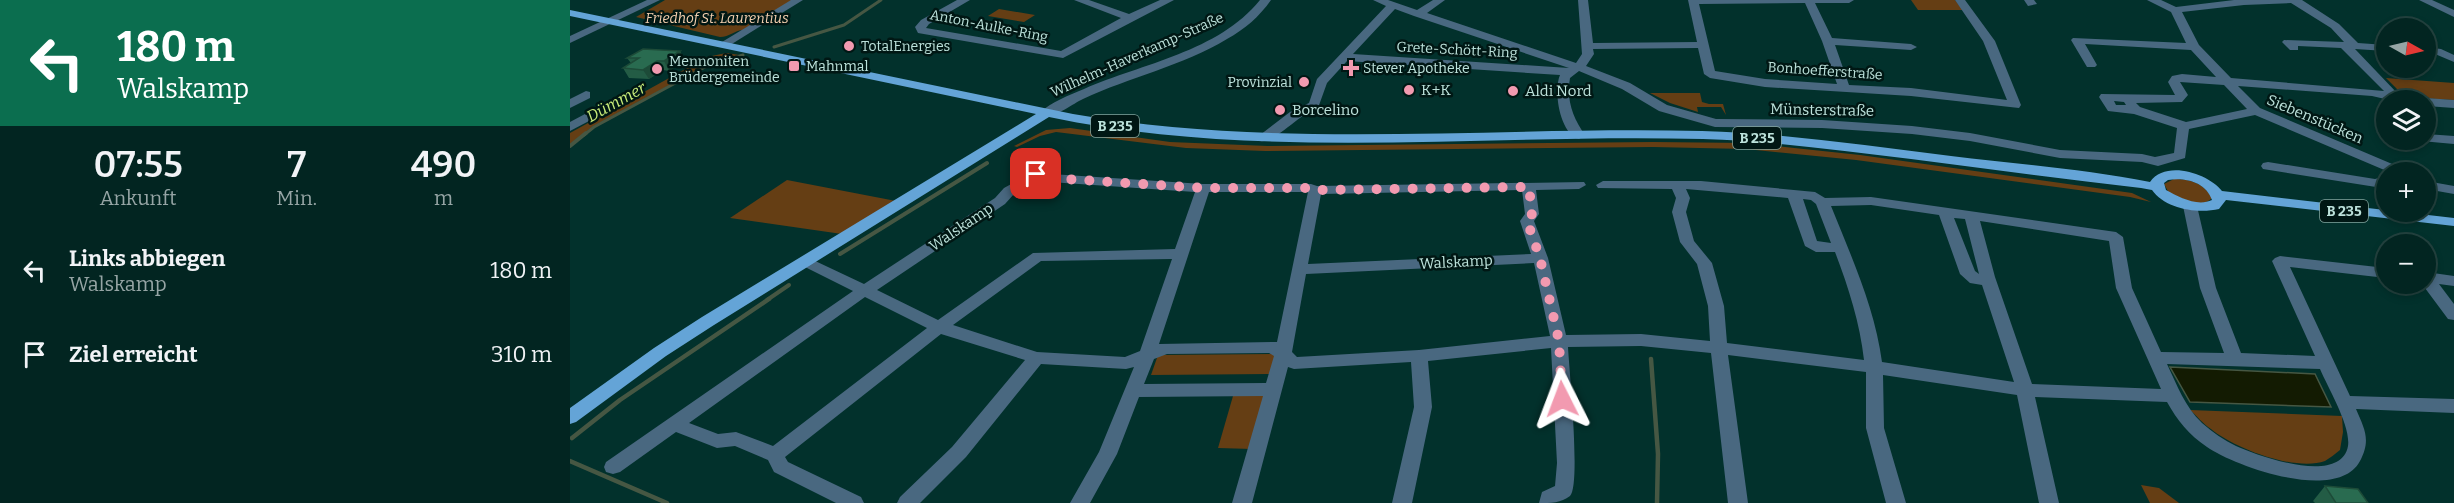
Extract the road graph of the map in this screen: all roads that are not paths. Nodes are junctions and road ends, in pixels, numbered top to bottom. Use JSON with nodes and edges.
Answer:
{"nodes":[{"id":1,"x":655,"y":0,"type":"edge"},
{"id":2,"x":798,"y":0,"type":"edge"},
{"id":3,"x":965,"y":0,"type":"edge"},
{"id":4,"x":1079,"y":0,"type":"edge"},
{"id":5,"x":1169,"y":0,"type":"edge"},
{"id":6,"x":1266,"y":0,"type":"edge"},
{"id":7,"x":1378,"y":0,"type":"edge"},
{"id":8,"x":1440,"y":0,"type":"edge"},
{"id":9,"x":1582,"y":0,"type":"edge"},
{"id":10,"x":1693,"y":0,"type":"edge"},
{"id":11,"x":1849,"y":0,"type":"edge"},
{"id":12,"x":1960,"y":0,"type":"edge"},
{"id":13,"x":2152,"y":0,"type":"edge"},
{"id":14,"x":2296,"y":0,"type":"edge"},
{"id":15,"x":2424,"y":0,"type":"edge"},
{"id":16,"x":1809,"y":1,"type":"edge"},
{"id":17,"x":2253,"y":1,"type":"edge"},
{"id":18,"x":1393,"y":5,"type":"junction"},
{"id":19,"x":2175,"y":10,"type":"junction"},
{"id":20,"x":570,"y":14,"type":"edge"},
{"id":21,"x":1418,"y":14,"type":"junction"},
{"id":22,"x":2454,"y":14,"type":"edge"},
{"id":23,"x":1130,"y":18,"type":"junction"},
{"id":24,"x":606,"y":22,"type":"junction"},
{"id":25,"x":570,"y":40,"type":"edge"},
{"id":26,"x":1828,"y":41,"type":"junction"},
{"id":27,"x":723,"y":45,"type":"junction"},
{"id":28,"x":1704,"y":45,"type":"junction"},
{"id":29,"x":2350,"y":45,"type":"junction"},
{"id":30,"x":1587,"y":46,"type":"junction"},
{"id":31,"x":2194,"y":46,"type":"junction"},
{"id":32,"x":1911,"y":47,"type":"dead end"},
{"id":33,"x":2376,"y":47,"type":"edge"},
{"id":34,"x":2294,"y":48,"type":"dead end"},
{"id":35,"x":2436,"y":51,"type":"edge"},
{"id":36,"x":1344,"y":57,"type":"junction"},
{"id":37,"x":2454,"y":59,"type":"edge"},
{"id":38,"x":2091,"y":65,"type":"dead end"},
{"id":39,"x":1573,"y":69,"type":"junction"},
{"id":40,"x":2229,"y":82,"type":"junction"},
{"id":41,"x":1844,"y":88,"type":"junction"},
{"id":42,"x":2388,"y":90,"type":"edge"},
{"id":43,"x":2376,"y":94,"type":"edge"},
{"id":44,"x":586,"y":95,"type":"dead end"},
{"id":45,"x":2436,"y":103,"type":"edge"},
{"id":46,"x":570,"y":104,"type":"edge"},
{"id":47,"x":2454,"y":104,"type":"edge"},
{"id":48,"x":2256,"y":111,"type":"junction"},
{"id":49,"x":1046,"y":112,"type":"junction"},
{"id":50,"x":570,"y":116,"type":"edge"},
{"id":51,"x":2185,"y":126,"type":"junction"},
{"id":52,"x":570,"y":127,"type":"edge"},
{"id":53,"x":1575,"y":130,"type":"junction"},
{"id":54,"x":1264,"y":138,"type":"junction"},
{"id":55,"x":2436,"y":139,"type":"edge"},
{"id":56,"x":2454,"y":140,"type":"edge"},
{"id":57,"x":2158,"y":162,"type":"junction"},
{"id":58,"x":2376,"y":163,"type":"edge"},
{"id":59,"x":2268,"y":166,"type":"dead end"},
{"id":60,"x":2171,"y":175,"type":"junction"},
{"id":61,"x":2376,"y":183,"type":"edge"},
{"id":62,"x":1677,"y":184,"type":"junction"},
{"id":63,"x":1579,"y":185,"type":"dead end"},
{"id":64,"x":1603,"y":185,"type":"dead end"},
{"id":65,"x":1529,"y":187,"type":"junction"},
{"id":66,"x":2157,"y":187,"type":"junction"},
{"id":67,"x":1203,"y":188,"type":"junction"},
{"id":68,"x":2436,"y":188,"type":"edge"},
{"id":69,"x":1315,"y":190,"type":"junction"},
{"id":70,"x":2454,"y":190,"type":"edge"},
{"id":71,"x":1794,"y":194,"type":"junction"},
{"id":72,"x":2218,"y":195,"type":"junction"},
{"id":73,"x":1822,"y":202,"type":"junction"},
{"id":74,"x":2190,"y":206,"type":"junction"},
{"id":75,"x":1945,"y":212,"type":"junction"},
{"id":76,"x":1971,"y":216,"type":"junction"},
{"id":77,"x":2454,"y":222,"type":"edge"},
{"id":78,"x":1803,"y":223,"type":"junction"},
{"id":79,"x":1831,"y":223,"type":"junction"},
{"id":80,"x":1955,"y":240,"type":"junction"},
{"id":81,"x":1976,"y":242,"type":"junction"},
{"id":82,"x":1840,"y":248,"type":"junction"},
{"id":83,"x":1180,"y":254,"type":"junction"},
{"id":84,"x":1540,"y":258,"type":"junction"},
{"id":85,"x":806,"y":262,"type":"junction"},
{"id":86,"x":1300,"y":269,"type":"junction"},
{"id":87,"x":2376,"y":272,"type":"edge"},
{"id":88,"x":2436,"y":279,"type":"edge"},
{"id":89,"x":1988,"y":280,"type":"junction"},
{"id":90,"x":2454,"y":281,"type":"edge"},
{"id":91,"x":2436,"y":291,"type":"edge"},
{"id":92,"x":865,"y":292,"type":"junction"},
{"id":93,"x":2452,"y":311,"type":"edge"},
{"id":94,"x":939,"y":327,"type":"junction"},
{"id":95,"x":1559,"y":341,"type":"junction"},
{"id":96,"x":1719,"y":348,"type":"junction"},
{"id":97,"x":1282,"y":354,"type":"junction"},
{"id":98,"x":1147,"y":355,"type":"junction"},
{"id":99,"x":1419,"y":356,"type":"junction"},
{"id":100,"x":1037,"y":358,"type":"junction"},
{"id":101,"x":2154,"y":358,"type":"junction"},
{"id":102,"x":2235,"y":358,"type":"junction"},
{"id":103,"x":2325,"y":363,"type":"junction"},
{"id":104,"x":1874,"y":367,"type":"junction"},
{"id":105,"x":1272,"y":389,"type":"junction"},
{"id":106,"x":2025,"y":390,"type":"junction"},
{"id":107,"x":1131,"y":392,"type":"junction"},
{"id":108,"x":2173,"y":396,"type":"junction"},
{"id":109,"x":2344,"y":402,"type":"junction"},
{"id":110,"x":2454,"y":406,"type":"edge"},
{"id":111,"x":570,"y":417,"type":"edge"},
{"id":112,"x":674,"y":424,"type":"junction"},
{"id":113,"x":775,"y":455,"type":"junction"},
{"id":114,"x":613,"y":467,"type":"dead end"},
{"id":115,"x":854,"y":503,"type":"edge"},
{"id":116,"x":907,"y":503,"type":"edge"},
{"id":117,"x":1080,"y":503,"type":"edge"},
{"id":118,"x":1242,"y":503,"type":"edge"},
{"id":119,"x":1402,"y":503,"type":"edge"},
{"id":120,"x":1549,"y":503,"type":"edge"},
{"id":121,"x":1738,"y":503,"type":"edge"},
{"id":122,"x":1896,"y":503,"type":"edge"},
{"id":123,"x":2049,"y":503,"type":"edge"}],
"edges":[{"from":1,"to":24,"type":"street"},
{"from":2,"to":27,"type":"street"},
{"from":3,"to":23,"type":"street","name":"Anton-Aulke-Ring"},
{"from":4,"to":23,"type":"street"},
{"from":5,"to":23,"type":"street","name":"Anton-Aulke-Ring"},
{"from":6,"to":49,"type":"street","name":"Wilhelm-Haverkamp-Straße"},
{"from":7,"to":18,"type":"street","name":"Münsterstraße"},
{"from":8,"to":21,"type":"street"},
{"from":9,"to":30,"type":"street"},
{"from":10,"to":16,"type":"street"},
{"from":10,"to":28,"type":"street","name":"Bonhoefferstraße"},
{"from":11,"to":16,"type":"street"},
{"from":12,"to":41,"type":"street","name":"Bonhoefferstraße"},
{"from":13,"to":19,"type":"street"},
{"from":14,"to":17,"type":"street"},
{"from":14,"to":29,"type":"street"},
{"from":15,"to":22,"type":"street"},
{"from":16,"to":26,"type":"street"},
{"from":17,"to":19,"type":"street"},
{"from":18,"to":21,"type":"street","name":"Münsterstraße"},
{"from":18,"to":36,"type":"street"},
{"from":19,"to":31,"type":"street","name":"Siebenstücken"},
{"from":20,"to":24,"type":"main road","number":"B 235"},
{"from":21,"to":39,"type":"street","name":"Münsterstraße"},
{"from":24,"to":25,"type":"street"},
{"from":24,"to":27,"type":"main road","number":"B 235"},
{"from":26,"to":32,"type":"street"},
{"from":26,"to":41,"type":"street"},
{"from":27,"to":49,"type":"main road","number":"B 235"},
{"from":28,"to":30,"type":"street"},
{"from":28,"to":41,"type":"street","name":"Bonhoefferstraße"},
{"from":29,"to":33,"type":"street"},
{"from":29,"to":34,"type":"street"},
{"from":29,"to":42,"type":"street"},
{"from":30,"to":39,"type":"street"},
{"from":31,"to":38,"type":"street"},
{"from":31,"to":40,"type":"street","name":"Siebenstücken"},
{"from":35,"to":37,"type":"street"},
{"from":36,"to":39,"type":"street","name":"Grete-Schött-Ring"},
{"from":36,"to":54,"type":"street"},
{"from":39,"to":53,"type":"street"},
{"from":39,"to":57,"type":"street","name":"Münsterstraße"},
{"from":40,"to":43,"type":"street"},
{"from":40,"to":48,"type":"street","name":"Siebenstücken"},
{"from":40,"to":51,"type":"street"},
{"from":44,"to":46,"type":"street"},
{"from":45,"to":47,"type":"street"},
{"from":48,"to":51,"type":"street"},
{"from":48,"to":58,"type":"street","name":"Siebenstücken"},
{"from":49,"to":54,"type":"main road","number":"B 235"},
{"from":49,"to":85,"type":"main road"},
{"from":50,"to":52,"type":"street"},
{"from":51,"to":57,"type":"street"},
{"from":53,"to":54,"type":"main road","number":"B 235"},
{"from":53,"to":66,"type":"main road","number":"B 235"},
{"from":55,"to":56,"type":"street"},
{"from":57,"to":60,"type":"street"},
{"from":59,"to":61,"type":"street"},
{"from":60,"to":66,"type":"main road"},
{"from":60,"to":72,"type":"main road","number":"B 235"},
{"from":62,"to":64,"type":"street"},
{"from":62,"to":71,"type":"street"},
{"from":62,"to":96,"type":"street"},
{"from":63,"to":65,"type":"street","name":"Walskamp"},
{"from":65,"to":69,"type":"street","name":"Walskamp"},
{"from":65,"to":84,"type":"street"},
{"from":66,"to":74,"type":"main road","number":"B 235"},
{"from":67,"to":69,"type":"street","name":"Walskamp"},
{"from":67,"to":83,"type":"street"},
{"from":67,"to":92,"type":"street","name":"Walskamp"},
{"from":68,"to":70,"type":"street"},
{"from":69,"to":86,"type":"street"},
{"from":71,"to":73,"type":"street"},
{"from":71,"to":78,"type":"street"},
{"from":72,"to":74,"type":"main road"},
{"from":72,"to":77,"type":"main road","number":"B 235"},
{"from":73,"to":75,"type":"street"},
{"from":73,"to":79,"type":"street"},
{"from":74,"to":102,"type":"street"},
{"from":75,"to":76,"type":"street"},
{"from":75,"to":80,"type":"street"},
{"from":76,"to":81,"type":"street"},
{"from":76,"to":101,"type":"street"},
{"from":78,"to":79,"type":"street"},
{"from":78,"to":82,"type":"street"},
{"from":79,"to":82,"type":"street"},
{"from":80,"to":81,"type":"street"},
{"from":80,"to":89,"type":"street"},
{"from":81,"to":89,"type":"street"},
{"from":82,"to":104,"type":"street"},
{"from":83,"to":94,"type":"street"},
{"from":83,"to":98,"type":"street"},
{"from":84,"to":86,"type":"street","name":"Walskamp"},
{"from":84,"to":95,"type":"street"},
{"from":85,"to":92,"type":"street"},
{"from":85,"to":111,"type":"main road"},
{"from":86,"to":97,"type":"street"},
{"from":87,"to":103,"type":"street"},
{"from":88,"to":90,"type":"street"},
{"from":89,"to":106,"type":"street"},
{"from":91,"to":93,"type":"street"},
{"from":92,"to":94,"type":"street"},
{"from":92,"to":112,"type":"street","name":"Walskamp"},
{"from":94,"to":100,"type":"street"},
{"from":94,"to":113,"type":"street"},
{"from":95,"to":96,"type":"street"},
{"from":95,"to":99,"type":"street"},
{"from":95,"to":120,"type":"street"},
{"from":96,"to":104,"type":"street"},
{"from":96,"to":121,"type":"street"},
{"from":97,"to":98,"type":"street"},
{"from":97,"to":99,"type":"street"},
{"from":97,"to":105,"type":"street"},
{"from":98,"to":100,"type":"street"},
{"from":98,"to":107,"type":"street"},
{"from":99,"to":119,"type":"street"},
{"from":100,"to":116,"type":"street"},
{"from":101,"to":102,"type":"street"},
{"from":101,"to":108,"type":"street"},
{"from":102,"to":103,"type":"street"},
{"from":103,"to":109,"type":"street"},
{"from":104,"to":106,"type":"street"},
{"from":104,"to":122,"type":"street"},
{"from":105,"to":107,"type":"street"},
{"from":105,"to":118,"type":"street"},
{"from":106,"to":108,"type":"street"},
{"from":106,"to":123,"type":"street"},
{"from":107,"to":117,"type":"street"},
{"from":108,"to":109,"type":"street"},
{"from":109,"to":110,"type":"street"},
{"from":112,"to":113,"type":"street"},
{"from":112,"to":114,"type":"street","name":"Walskamp"},
{"from":113,"to":115,"type":"street"}]}
